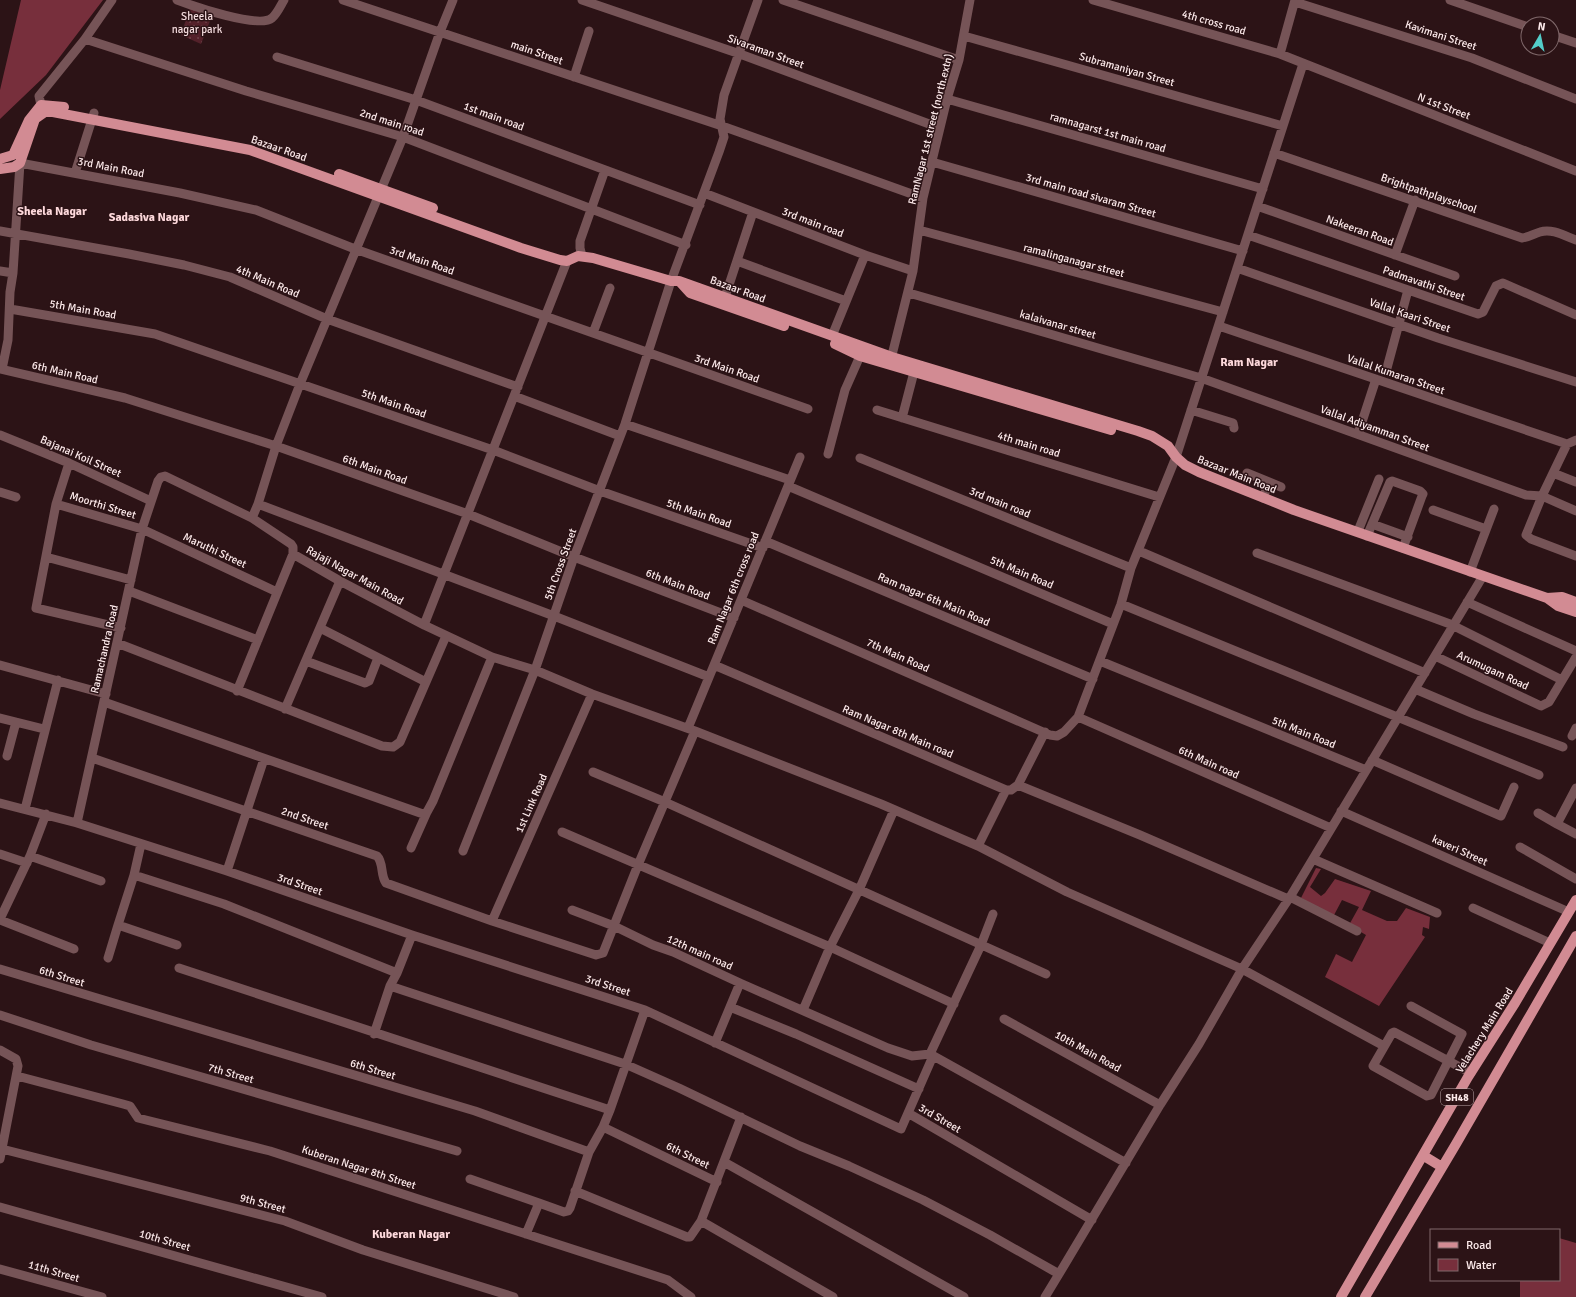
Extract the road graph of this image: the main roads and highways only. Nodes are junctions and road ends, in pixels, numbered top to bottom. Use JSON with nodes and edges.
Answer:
{"nodes":[{"id":1,"x":93,"y":116,"type":"junction"},
{"id":2,"x":0,"y":158,"type":"edge"},
{"id":3,"x":0,"y":169,"type":"edge"},
{"id":4,"x":675,"y":281,"type":"junction"},
{"id":5,"x":891,"y":361,"type":"junction"},
{"id":6,"x":1174,"y":454,"type":"junction"},
{"id":7,"x":1547,"y":598,"type":"junction"},
{"id":8,"x":1576,"y":602,"type":"edge"},
{"id":9,"x":1576,"y":612,"type":"edge"},
{"id":10,"x":1576,"y":900,"type":"edge"},
{"id":11,"x":1576,"y":936,"type":"edge"},
{"id":12,"x":1424,"y":1156,"type":"junction"},
{"id":13,"x":1442,"y":1167,"type":"junction"},
{"id":14,"x":1341,"y":1297,"type":"edge"},
{"id":15,"x":1366,"y":1297,"type":"edge"}],
"edges":[{"from":1,"to":2,"type":"main road","name":"Bazaar Road"},
{"from":1,"to":3,"type":"main road","name":"Bazaar Road"},
{"from":1,"to":4,"type":"main road","name":"Bazaar Road"},
{"from":4,"to":5,"type":"main road","name":"Bazaar Road"},
{"from":4,"to":5,"type":"main road"},
{"from":5,"to":6,"type":"main road"},
{"from":5,"to":6,"type":"main road","name":"Bazaar Main Road"},
{"from":6,"to":7,"type":"main road","name":"Bazaar Main Road"},
{"from":7,"to":8,"type":"main road"},
{"from":7,"to":9,"type":"main road","name":"Bazaar Main Road"},
{"from":10,"to":12,"type":"main road","name":"Velachery Main Road","number":"SH48"},
{"from":11,"to":13,"type":"main road","number":"SH48"},
{"from":12,"to":13,"type":"main road"},
{"from":12,"to":14,"type":"main road","name":"Velachery Main Road","number":"SH48"},
{"from":13,"to":15,"type":"main road","number":"SH48"}]}
